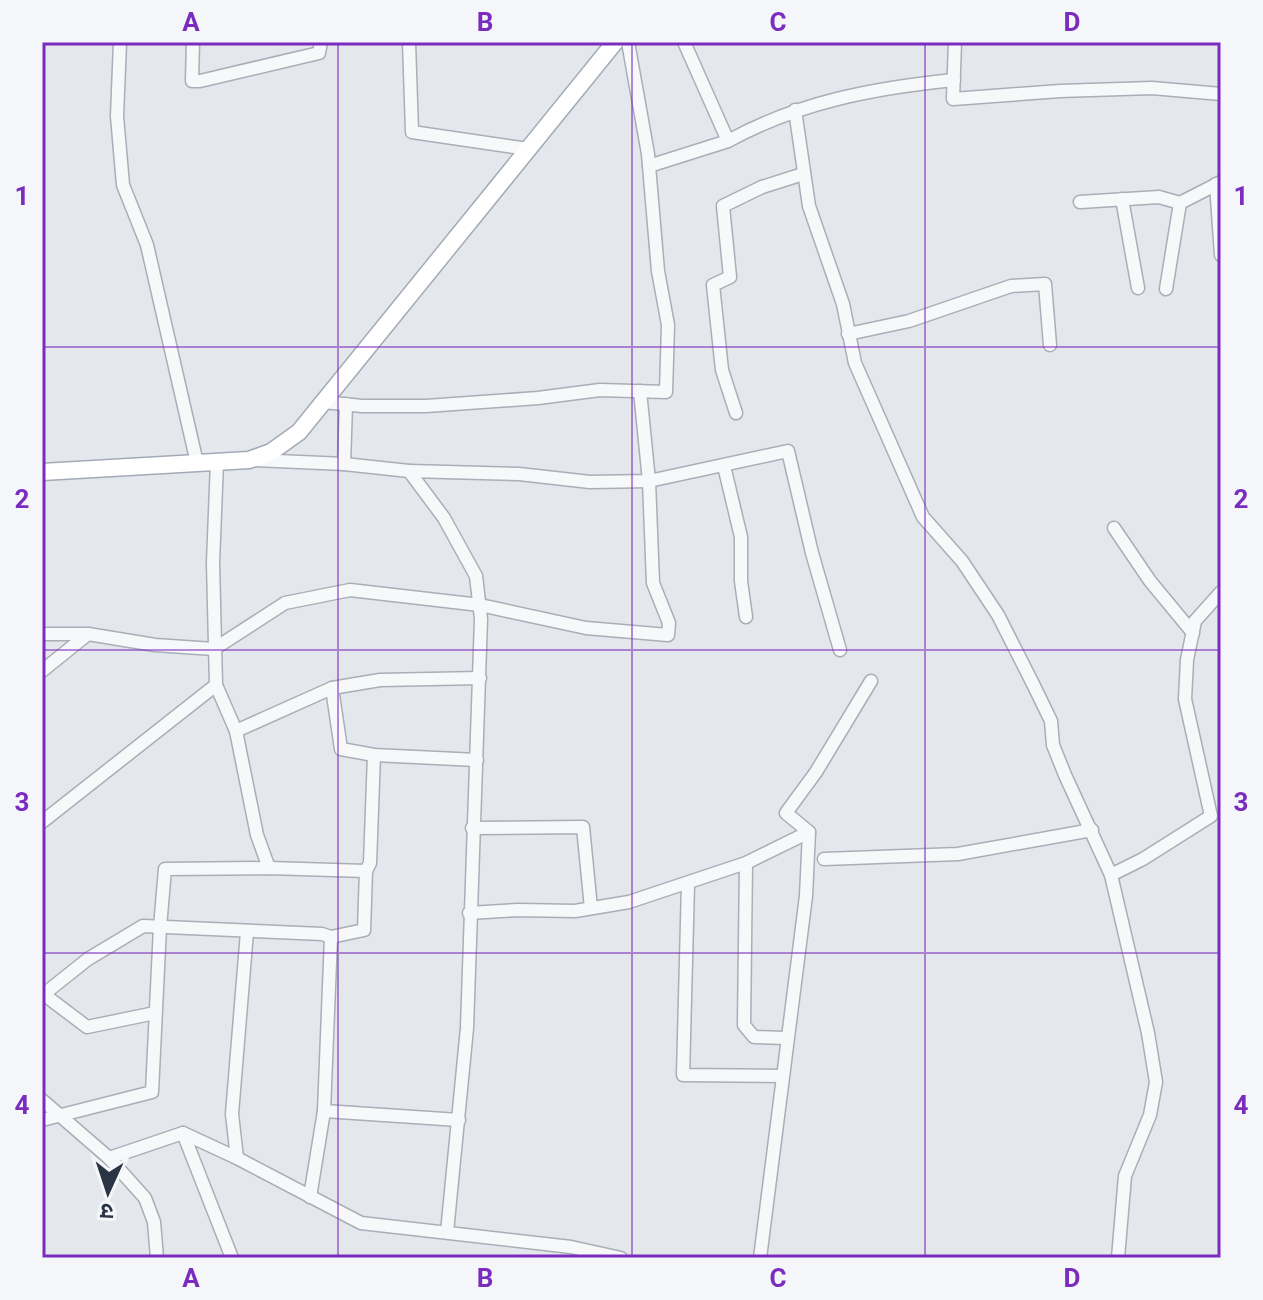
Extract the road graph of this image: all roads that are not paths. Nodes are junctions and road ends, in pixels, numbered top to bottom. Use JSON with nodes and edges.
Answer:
{"nodes":[{"id":1,"x":120,"y":42,"type":"edge"},
{"id":2,"x":193,"y":42,"type":"edge"},
{"id":3,"x":321,"y":42,"type":"edge"},
{"id":4,"x":409,"y":42,"type":"edge"},
{"id":5,"x":615,"y":42,"type":"edge"},
{"id":6,"x":628,"y":42,"type":"edge"},
{"id":7,"x":684,"y":42,"type":"edge"},
{"id":8,"x":955,"y":42,"type":"edge"},
{"id":9,"x":954,"y":80,"type":"junction"},
{"id":10,"x":1221,"y":94,"type":"edge"},
{"id":11,"x":795,"y":110,"type":"junction"},
{"id":12,"x":728,"y":141,"type":"junction"},
{"id":13,"x":528,"y":149,"type":"junction"},
{"id":14,"x":649,"y":166,"type":"junction"},
{"id":15,"x":803,"y":174,"type":"junction"},
{"id":16,"x":1218,"y":183,"type":"edge"},
{"id":17,"x":1122,"y":199,"type":"junction"},
{"id":18,"x":1080,"y":202,"type":"dead end"},
{"id":19,"x":1180,"y":203,"type":"junction"},
{"id":20,"x":1221,"y":255,"type":"edge"},
{"id":21,"x":1138,"y":288,"type":"dead end"},
{"id":22,"x":1166,"y":289,"type":"dead end"},
{"id":23,"x":848,"y":334,"type":"junction"},
{"id":24,"x":1050,"y":345,"type":"dead end"},
{"id":25,"x":640,"y":391,"type":"junction"},
{"id":26,"x":323,"y":402,"type":"junction"},
{"id":27,"x":346,"y":404,"type":"junction"},
{"id":28,"x":736,"y":413,"type":"dead end"},
{"id":29,"x":249,"y":460,"type":"junction"},
{"id":30,"x":217,"y":462,"type":"junction"},
{"id":31,"x":197,"y":463,"type":"junction"},
{"id":32,"x":344,"y":464,"type":"junction"},
{"id":33,"x":724,"y":466,"type":"junction"},
{"id":34,"x":409,"y":471,"type":"junction"},
{"id":35,"x":42,"y":472,"type":"edge"},
{"id":36,"x":649,"y":481,"type":"junction"},
{"id":37,"x":1114,"y":528,"type":"dead end"},
{"id":38,"x":1221,"y":592,"type":"edge"},
{"id":39,"x":480,"y":605,"type":"junction"},
{"id":40,"x":746,"y":617,"type":"dead end"},
{"id":41,"x":1193,"y":633,"type":"junction"},
{"id":42,"x":42,"y":634,"type":"edge"},
{"id":43,"x":88,"y":634,"type":"junction"},
{"id":44,"x":214,"y":649,"type":"junction"},
{"id":45,"x":840,"y":650,"type":"dead end"},
{"id":46,"x":42,"y":671,"type":"edge"},
{"id":47,"x":480,"y":678,"type":"junction"},
{"id":48,"x":871,"y":681,"type":"dead end"},
{"id":49,"x":216,"y":685,"type":"junction"},
{"id":50,"x":332,"y":688,"type":"junction"},
{"id":51,"x":236,"y":731,"type":"junction"},
{"id":52,"x":374,"y":755,"type":"junction"},
{"id":53,"x":477,"y":760,"type":"junction"},
{"id":54,"x":1207,"y":796,"type":"junction"},
{"id":55,"x":1221,"y":800,"type":"edge"},
{"id":56,"x":42,"y":822,"type":"edge"},
{"id":57,"x":472,"y":828,"type":"junction"},
{"id":58,"x":1092,"y":830,"type":"junction"},
{"id":59,"x":809,"y":832,"type":"junction"},
{"id":60,"x":824,"y":859,"type":"dead end"},
{"id":61,"x":746,"y":863,"type":"junction"},
{"id":62,"x":269,"y":868,"type":"junction"},
{"id":63,"x":366,"y":871,"type":"junction"},
{"id":64,"x":1111,"y":875,"type":"junction"},
{"id":65,"x":688,"y":884,"type":"junction"},
{"id":66,"x":591,"y":908,"type":"junction"},
{"id":67,"x":469,"y":913,"type":"junction"},
{"id":68,"x":160,"y":927,"type":"junction"},
{"id":69,"x":247,"y":932,"type":"junction"},
{"id":70,"x":331,"y":937,"type":"junction"},
{"id":71,"x":43,"y":994,"type":"edge"},
{"id":72,"x":155,"y":1013,"type":"junction"},
{"id":73,"x":787,"y":1038,"type":"junction"},
{"id":74,"x":782,"y":1076,"type":"junction"},
{"id":75,"x":42,"y":1100,"type":"edge"},
{"id":76,"x":324,"y":1111,"type":"junction"},
{"id":77,"x":59,"y":1114,"type":"junction"},
{"id":78,"x":42,"y":1120,"type":"edge"},
{"id":79,"x":459,"y":1120,"type":"junction"},
{"id":80,"x":183,"y":1133,"type":"junction"},
{"id":81,"x":109,"y":1158,"type":"junction"},
{"id":82,"x":237,"y":1158,"type":"junction"},
{"id":83,"x":310,"y":1197,"type":"junction"},
{"id":84,"x":447,"y":1232,"type":"junction"},
{"id":85,"x":157,"y":1258,"type":"edge"},
{"id":86,"x":232,"y":1258,"type":"edge"},
{"id":87,"x":621,"y":1258,"type":"edge"},
{"id":88,"x":760,"y":1258,"type":"edge"},
{"id":89,"x":1118,"y":1258,"type":"edge"}],
"edges":[{"from":1,"to":31,"type":"street"},
{"from":2,"to":3,"type":"street"},
{"from":4,"to":13,"type":"street"},
{"from":5,"to":13,"type":"main road"},
{"from":6,"to":14,"type":"street"},
{"from":7,"to":12,"type":"street"},
{"from":8,"to":9,"type":"street"},
{"from":9,"to":10,"type":"street"},
{"from":9,"to":11,"type":"street"},
{"from":11,"to":12,"type":"street"},
{"from":11,"to":15,"type":"street"},
{"from":12,"to":14,"type":"street"},
{"from":13,"to":26,"type":"main road"},
{"from":14,"to":25,"type":"street"},
{"from":15,"to":23,"type":"street"},
{"from":15,"to":28,"type":"street"},
{"from":16,"to":19,"type":"street"},
{"from":16,"to":20,"type":"street"},
{"from":17,"to":18,"type":"street"},
{"from":17,"to":19,"type":"street"},
{"from":17,"to":21,"type":"street"},
{"from":19,"to":22,"type":"street"},
{"from":23,"to":24,"type":"street"},
{"from":23,"to":58,"type":"street"},
{"from":25,"to":27,"type":"street"},
{"from":25,"to":36,"type":"street"},
{"from":26,"to":27,"type":"street"},
{"from":26,"to":29,"type":"main road"},
{"from":27,"to":32,"type":"street"},
{"from":29,"to":30,"type":"main road"},
{"from":29,"to":32,"type":"street"},
{"from":30,"to":31,"type":"main road"},
{"from":30,"to":44,"type":"street"},
{"from":31,"to":35,"type":"main road"},
{"from":32,"to":34,"type":"street"},
{"from":33,"to":36,"type":"street"},
{"from":33,"to":40,"type":"street"},
{"from":33,"to":45,"type":"street"},
{"from":34,"to":36,"type":"street"},
{"from":34,"to":39,"type":"street"},
{"from":36,"to":39,"type":"street"},
{"from":37,"to":41,"type":"street"},
{"from":38,"to":41,"type":"street"},
{"from":39,"to":44,"type":"street"},
{"from":39,"to":47,"type":"street"},
{"from":41,"to":54,"type":"street"},
{"from":42,"to":43,"type":"street"},
{"from":43,"to":44,"type":"street"},
{"from":43,"to":46,"type":"street"},
{"from":44,"to":49,"type":"street"},
{"from":47,"to":50,"type":"street"},
{"from":47,"to":53,"type":"street"},
{"from":48,"to":59,"type":"street"},
{"from":49,"to":51,"type":"street"},
{"from":49,"to":56,"type":"street"},
{"from":50,"to":51,"type":"street"},
{"from":50,"to":52,"type":"street"},
{"from":51,"to":62,"type":"street"},
{"from":52,"to":53,"type":"street"},
{"from":52,"to":63,"type":"street"},
{"from":53,"to":57,"type":"street"},
{"from":54,"to":55,"type":"street"},
{"from":54,"to":64,"type":"street"},
{"from":57,"to":66,"type":"street"},
{"from":57,"to":67,"type":"street"},
{"from":58,"to":60,"type":"street"},
{"from":58,"to":64,"type":"street"},
{"from":59,"to":61,"type":"street"},
{"from":59,"to":73,"type":"street"},
{"from":61,"to":65,"type":"street"},
{"from":61,"to":73,"type":"street"},
{"from":62,"to":63,"type":"street"},
{"from":62,"to":68,"type":"street"},
{"from":63,"to":70,"type":"street"},
{"from":64,"to":89,"type":"street"},
{"from":65,"to":66,"type":"street"},
{"from":65,"to":74,"type":"street"},
{"from":66,"to":67,"type":"street"},
{"from":67,"to":79,"type":"street"},
{"from":68,"to":69,"type":"street"},
{"from":68,"to":71,"type":"street"},
{"from":68,"to":72,"type":"street"},
{"from":69,"to":70,"type":"street"},
{"from":69,"to":82,"type":"street"},
{"from":70,"to":76,"type":"street"},
{"from":71,"to":72,"type":"street"},
{"from":72,"to":77,"type":"street"},
{"from":73,"to":74,"type":"street"},
{"from":74,"to":88,"type":"street"},
{"from":75,"to":77,"type":"street"},
{"from":76,"to":79,"type":"street"},
{"from":76,"to":83,"type":"street"},
{"from":77,"to":78,"type":"street"},
{"from":77,"to":81,"type":"street"},
{"from":79,"to":84,"type":"street"},
{"from":80,"to":81,"type":"street"},
{"from":80,"to":82,"type":"street"},
{"from":80,"to":86,"type":"street"},
{"from":81,"to":85,"type":"street"},
{"from":82,"to":83,"type":"street"},
{"from":83,"to":84,"type":"street"},
{"from":84,"to":87,"type":"street"}]}
